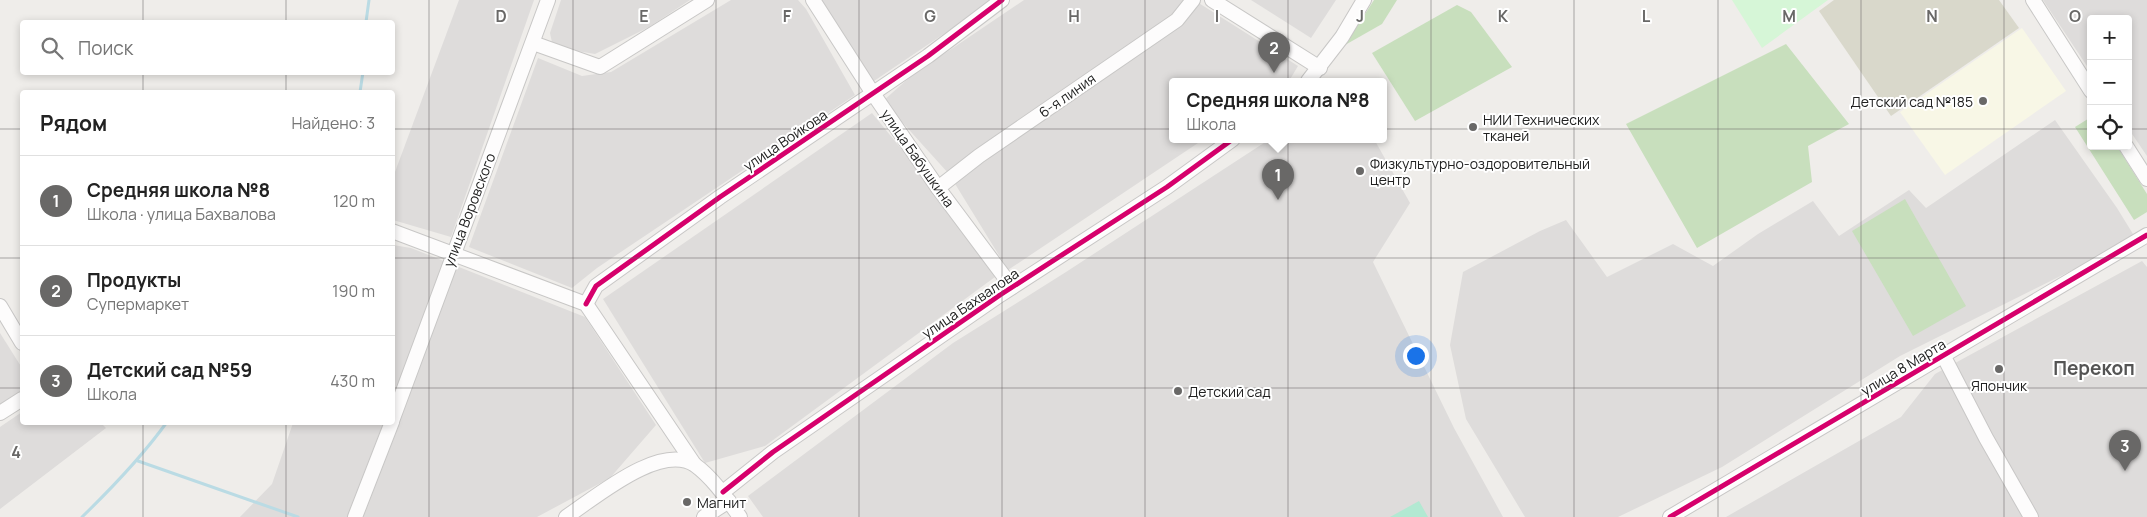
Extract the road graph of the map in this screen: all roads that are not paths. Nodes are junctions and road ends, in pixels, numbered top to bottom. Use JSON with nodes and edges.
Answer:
{"nodes":[{"id":1,"x":548,"y":0,"type":"edge"},
{"id":2,"x":707,"y":0,"type":"edge"},
{"id":3,"x":813,"y":0,"type":"edge"},
{"id":4,"x":1002,"y":0,"type":"edge"},
{"id":5,"x":1192,"y":0,"type":"edge"},
{"id":6,"x":1212,"y":0,"type":"edge"},
{"id":7,"x":1364,"y":0,"type":"edge"},
{"id":8,"x":2033,"y":0,"type":"edge"},
{"id":9,"x":533,"y":43,"type":"junction"},
{"id":10,"x":1320,"y":68,"type":"junction"},
{"id":11,"x":1311,"y":78,"type":"edge"},
{"id":12,"x":2087,"y":85,"type":"edge"},
{"id":13,"x":872,"y":92,"type":"junction"},
{"id":14,"x":1228,"y":143,"type":"edge"},
{"id":15,"x":2129,"y":150,"type":"edge"},
{"id":16,"x":2147,"y":179,"type":"edge"},
{"id":17,"x":938,"y":188,"type":"junction"},
{"id":18,"x":395,"y":232,"type":"edge"},
{"id":19,"x":2147,"y":235,"type":"edge"},
{"id":20,"x":453,"y":253,"type":"junction"},
{"id":21,"x":1012,"y":287,"type":"junction"},
{"id":22,"x":586,"y":304,"type":"junction"},
{"id":23,"x":0,"y":306,"type":"edge"},
{"id":24,"x":20,"y":340,"type":"edge"},
{"id":25,"x":1943,"y":356,"type":"junction"},
{"id":26,"x":20,"y":400,"type":"edge"},
{"id":27,"x":0,"y":413,"type":"edge"},
{"id":28,"x":395,"y":414,"type":"edge"},
{"id":29,"x":391,"y":425,"type":"edge"},
{"id":30,"x":694,"y":464,"type":"junction"},
{"id":31,"x":726,"y":497,"type":"junction"},
{"id":32,"x":355,"y":517,"type":"edge"},
{"id":33,"x":566,"y":517,"type":"edge"},
{"id":34,"x":704,"y":517,"type":"edge"},
{"id":35,"x":740,"y":517,"type":"edge"},
{"id":36,"x":1670,"y":517,"type":"edge"},
{"id":37,"x":2031,"y":517,"type":"edge"}],
"edges":[{"from":1,"to":9,"type":"street","name":"улица Воровского"},
{"from":2,"to":9,"type":"street"},
{"from":3,"to":13,"type":"street","name":"улица Бабушкина"},
{"from":4,"to":13,"type":"street","name":"улица Войкова"},
{"from":5,"to":17,"type":"street","name":"6-я линия"},
{"from":6,"to":10,"type":"street"},
{"from":7,"to":10,"type":"street"},
{"from":8,"to":12,"type":"street"},
{"from":9,"to":20,"type":"street","name":"улица Воровского"},
{"from":10,"to":11,"type":"street"},
{"from":13,"to":17,"type":"street","name":"улица Бабушкина"},
{"from":13,"to":22,"type":"street","name":"улица Войкова"},
{"from":14,"to":21,"type":"street","name":"улица Бахвалова"},
{"from":15,"to":16,"type":"street"},
{"from":17,"to":21,"type":"street","name":"улица Бабушкина"},
{"from":18,"to":20,"type":"street"},
{"from":19,"to":25,"type":"street","name":"улица 8 Марта"},
{"from":20,"to":22,"type":"street"},
{"from":20,"to":28,"type":"street","name":"улица Воровского"},
{"from":21,"to":31,"type":"street","name":"улица Бахвалова"},
{"from":22,"to":30,"type":"street"},
{"from":23,"to":24,"type":"street"},
{"from":25,"to":36,"type":"street","name":"улица 8 Марта"},
{"from":25,"to":37,"type":"street"},
{"from":26,"to":27,"type":"street"},
{"from":29,"to":32,"type":"street","name":"улица Воровского"},
{"from":30,"to":31,"type":"street"},
{"from":30,"to":33,"type":"street"},
{"from":31,"to":34,"type":"street","name":"улица Бахвалова"},
{"from":31,"to":35,"type":"street"}]}
